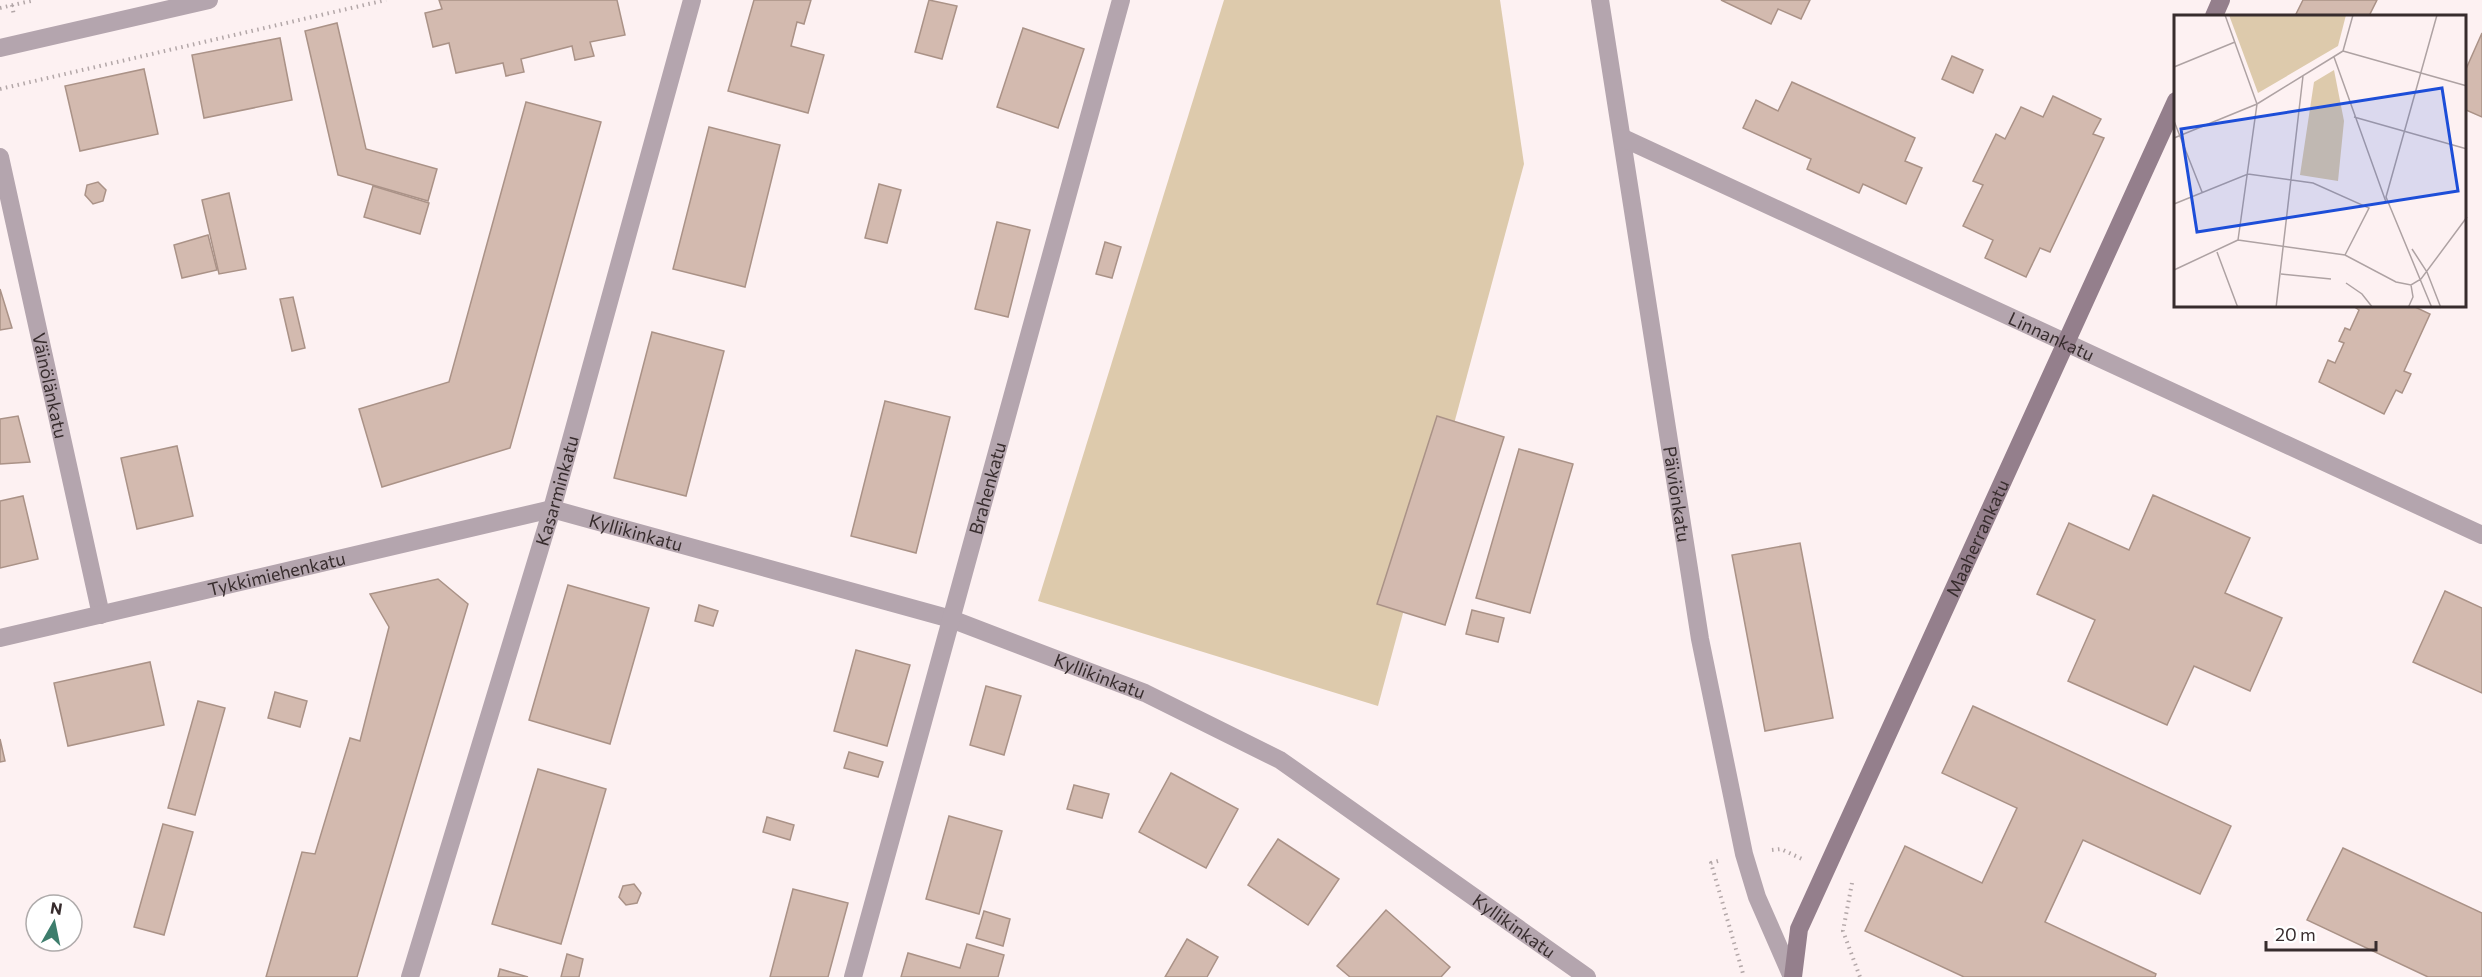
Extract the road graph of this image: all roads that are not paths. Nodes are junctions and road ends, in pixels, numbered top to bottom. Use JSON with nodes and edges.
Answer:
{"nodes":[{"id":1,"x":209,"y":0,"type":"edge"},
{"id":2,"x":692,"y":0,"type":"edge"},
{"id":3,"x":1121,"y":0,"type":"edge"},
{"id":4,"x":1600,"y":0,"type":"edge"},
{"id":5,"x":2221,"y":0,"type":"edge"},
{"id":6,"x":2214,"y":15,"type":"edge"},
{"id":7,"x":0,"y":48,"type":"edge"},
{"id":8,"x":2174,"y":105,"type":"edge"},
{"id":9,"x":1623,"y":138,"type":"junction"},
{"id":10,"x":0,"y":157,"type":"edge"},
{"id":11,"x":2067,"y":343,"type":"junction"},
{"id":12,"x":552,"y":509,"type":"junction"},
{"id":13,"x":2482,"y":535,"type":"edge"},
{"id":14,"x":101,"y":615,"type":"junction"},
{"id":15,"x":951,"y":619,"type":"junction"},
{"id":16,"x":0,"y":638,"type":"edge"},
{"id":17,"x":410,"y":977,"type":"edge"},
{"id":18,"x":853,"y":977,"type":"edge"},
{"id":19,"x":1587,"y":977,"type":"edge"},
{"id":20,"x":1792,"y":977,"type":"edge"}],
"edges":[{"from":1,"to":7,"type":"street"},
{"from":2,"to":12,"type":"street","name":"Kasarminkatu"},
{"from":3,"to":15,"type":"street","name":"Brahenkatu"},
{"from":4,"to":9,"type":"street","name":"Päiviönkatu"},
{"from":5,"to":6,"type":"main road"},
{"from":8,"to":11,"type":"main road","name":"Maaherrankatu"},
{"from":9,"to":11,"type":"street","name":"Linnankatu"},
{"from":9,"to":20,"type":"street","name":"Päiviönkatu"},
{"from":10,"to":14,"type":"street","name":"Väinölänkatu"},
{"from":11,"to":13,"type":"street","name":"Linnankatu"},
{"from":11,"to":20,"type":"main road","name":"Maaherrankatu"},
{"from":12,"to":14,"type":"street","name":"Tykkimiehenkatu"},
{"from":12,"to":15,"type":"street","name":"Kyllikinkatu"},
{"from":12,"to":17,"type":"street","name":"Kasarminkatu"},
{"from":14,"to":16,"type":"street","name":"Tykkimiehenkatu"},
{"from":15,"to":18,"type":"street","name":"Brahenkatu"},
{"from":15,"to":19,"type":"street","name":"Kyllikinkatu"}]}
